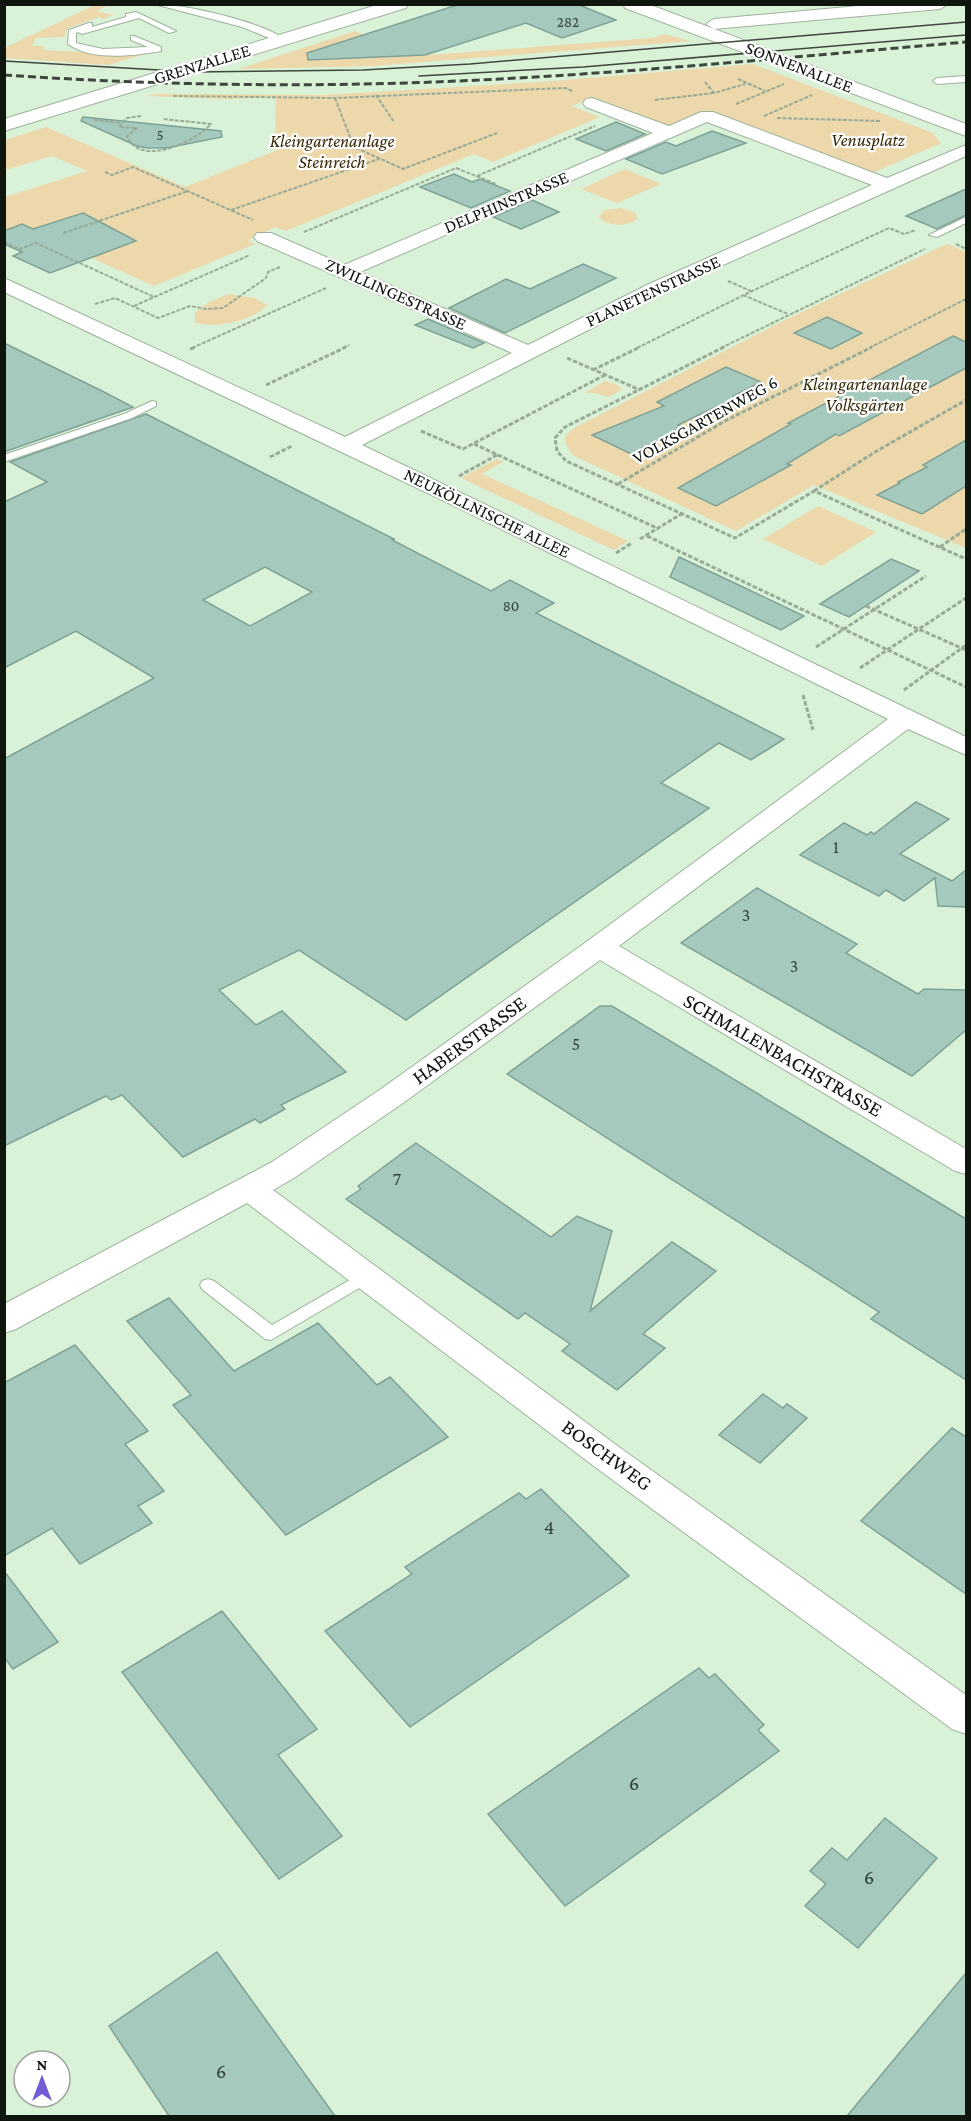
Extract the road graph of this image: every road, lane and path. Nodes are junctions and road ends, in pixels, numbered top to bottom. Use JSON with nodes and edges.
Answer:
{"nodes":[{"id":1,"x":158,"y":4,"type":"edge"},
{"id":2,"x":357,"y":4,"type":"edge"},
{"id":3,"x":400,"y":4,"type":"edge"},
{"id":4,"x":631,"y":4,"type":"edge"},
{"id":5,"x":662,"y":4,"type":"edge"},
{"id":6,"x":940,"y":4,"type":"edge"},
{"id":7,"x":110,"y":22,"type":"junction"},
{"id":8,"x":714,"y":24,"type":"junction"},
{"id":9,"x":89,"y":25,"type":"dead end"},
{"id":10,"x":117,"y":29,"type":"dead end"},
{"id":11,"x":172,"y":31,"type":"dead end"},
{"id":12,"x":262,"y":32,"type":"junction"},
{"id":13,"x":71,"y":35,"type":"junction"},
{"id":14,"x":140,"y":39,"type":"dead end"},
{"id":15,"x":282,"y":40,"type":"junction"},
{"id":16,"x":191,"y":51,"type":"junction"},
{"id":17,"x":212,"y":61,"type":"junction"},
{"id":18,"x":738,"y":78,"type":"dead end"},
{"id":19,"x":966,"y":79,"type":"edge"},
{"id":20,"x":791,"y":81,"type":"dead end"},
{"id":21,"x":937,"y":81,"type":"dead end"},
{"id":22,"x":705,"y":82,"type":"dead end"},
{"id":23,"x":745,"y":84,"type":"junction"},
{"id":24,"x":574,"y":92,"type":"dead end"},
{"id":25,"x":765,"y":92,"type":"junction"},
{"id":26,"x":714,"y":93,"type":"junction"},
{"id":27,"x":814,"y":94,"type":"dead end"},
{"id":28,"x":171,"y":96,"type":"dead end"},
{"id":29,"x":376,"y":96,"type":"junction"},
{"id":30,"x":335,"y":98,"type":"junction"},
{"id":31,"x":657,"y":100,"type":"dead end"},
{"id":32,"x":592,"y":103,"type":"dead end"},
{"id":33,"x":4,"y":111,"type":"edge"},
{"id":34,"x":141,"y":116,"type":"dead end"},
{"id":35,"x":707,"y":116,"type":"junction"},
{"id":36,"x":966,"y":116,"type":"edge"},
{"id":37,"x":163,"y":119,"type":"dead end"},
{"id":38,"x":881,"y":121,"type":"dead end"},
{"id":39,"x":394,"y":122,"type":"dead end"},
{"id":40,"x":602,"y":123,"type":"dead end"},
{"id":41,"x":4,"y":125,"type":"edge"},
{"id":42,"x":966,"y":130,"type":"edge"},
{"id":43,"x":668,"y":132,"type":"junction"},
{"id":44,"x":497,"y":133,"type":"dead end"},
{"id":45,"x":966,"y":150,"type":"edge"},
{"id":46,"x":379,"y":159,"type":"junction"},
{"id":47,"x":105,"y":172,"type":"dead end"},
{"id":48,"x":477,"y":176,"type":"junction"},
{"id":49,"x":888,"y":185,"type":"junction"},
{"id":50,"x":188,"y":191,"type":"junction"},
{"id":51,"x":522,"y":195,"type":"junction"},
{"id":52,"x":231,"y":210,"type":"junction"},
{"id":53,"x":966,"y":220,"type":"edge"},
{"id":54,"x":913,"y":230,"type":"dead end"},
{"id":55,"x":63,"y":233,"type":"dead end"},
{"id":56,"x":300,"y":233,"type":"dead end"},
{"id":57,"x":262,"y":237,"type":"junction"},
{"id":58,"x":934,"y":240,"type":"joint"},
{"id":59,"x":4,"y":242,"type":"edge"},
{"id":60,"x":956,"y":244,"type":"dead end"},
{"id":61,"x":966,"y":249,"type":"edge"},
{"id":62,"x":288,"y":263,"type":"dead end"},
{"id":63,"x":340,"y":278,"type":"junction"},
{"id":64,"x":725,"y":280,"type":"dead end"},
{"id":65,"x":4,"y":284,"type":"edge"},
{"id":66,"x":752,"y":291,"type":"junction"},
{"id":67,"x":743,"y":295,"type":"junction"},
{"id":68,"x":154,"y":297,"type":"junction"},
{"id":69,"x":966,"y":298,"type":"edge"},
{"id":70,"x":133,"y":306,"type":"junction"},
{"id":71,"x":86,"y":308,"type":"dead end"},
{"id":72,"x":788,"y":314,"type":"junction"},
{"id":73,"x":349,"y":345,"type":"dead end"},
{"id":74,"x":182,"y":352,"type":"dead end"},
{"id":75,"x":527,"y":352,"type":"junction"},
{"id":76,"x":566,"y":358,"type":"dead end"},
{"id":77,"x":594,"y":370,"type":"junction"},
{"id":78,"x":605,"y":375,"type":"junction"},
{"id":79,"x":261,"y":387,"type":"dead end"},
{"id":80,"x":640,"y":390,"type":"junction"},
{"id":81,"x":966,"y":400,"type":"edge"},
{"id":82,"x":152,"y":404,"type":"dead end"},
{"id":83,"x":414,"y":428,"type":"dead end"},
{"id":84,"x":298,"y":443,"type":"dead end"},
{"id":85,"x":474,"y":444,"type":"junction"},
{"id":86,"x":345,"y":445,"type":"junction"},
{"id":87,"x":498,"y":455,"type":"junction"},
{"id":88,"x":270,"y":457,"type":"dead end"},
{"id":89,"x":4,"y":459,"type":"edge"},
{"id":90,"x":454,"y":478,"type":"dead end"},
{"id":91,"x":618,"y":484,"type":"junction"},
{"id":92,"x":814,"y":491,"type":"junction"},
{"id":93,"x":683,"y":513,"type":"junction"},
{"id":94,"x":659,"y":529,"type":"junction"},
{"id":95,"x":966,"y":529,"type":"edge"},
{"id":96,"x":647,"y":536,"type":"junction"},
{"id":97,"x":640,"y":539,"type":"dead end"},
{"id":98,"x":632,"y":543,"type":"dead end"},
{"id":99,"x":939,"y":547,"type":"junction"},
{"id":100,"x":613,"y":555,"type":"dead end"},
{"id":101,"x":966,"y":559,"type":"edge"},
{"id":102,"x":926,"y":576,"type":"dead end"},
{"id":103,"x":966,"y":598,"type":"edge"},
{"id":104,"x":866,"y":606,"type":"dead end"},
{"id":105,"x":873,"y":610,"type":"junction"},
{"id":106,"x":843,"y":629,"type":"junction"},
{"id":107,"x":918,"y":629,"type":"junction"},
{"id":108,"x":966,"y":645,"type":"edge"},
{"id":109,"x":964,"y":649,"type":"edge"},
{"id":110,"x":811,"y":650,"type":"dead end"},
{"id":111,"x":888,"y":650,"type":"junction"},
{"id":112,"x":931,"y":671,"type":"junction"},
{"id":113,"x":837,"y":684,"type":"junction"},
{"id":114,"x":966,"y":687,"type":"edge"},
{"id":115,"x":801,"y":688,"type":"dead end"},
{"id":116,"x":903,"y":705,"type":"junction"},
{"id":117,"x":813,"y":730,"type":"dead end"},
{"id":118,"x":966,"y":747,"type":"edge"},
{"id":119,"x":599,"y":947,"type":"junction"},
{"id":120,"x":966,"y":1163,"type":"edge"},
{"id":121,"x":250,"y":1189,"type":"junction"},
{"id":122,"x":367,"y":1276,"type":"junction"},
{"id":123,"x":208,"y":1285,"type":"dead end"},
{"id":124,"x":4,"y":1320,"type":"edge"},
{"id":125,"x":966,"y":1717,"type":"edge"}],
"edges":[{"from":1,"to":12,"type":"lane"},
{"from":2,"to":12,"type":"main road","name":"GRENZALLEE"},
{"from":3,"to":15,"type":"main road","name":"GRENZALLEE"},
{"from":4,"to":42,"type":"main road","name":"SONNENALLEE"},
{"from":5,"to":8,"type":"main road","name":"SONNENALLEE"},
{"from":6,"to":8,"type":"street"},
{"from":7,"to":10,"type":"lane"},
{"from":7,"to":11,"type":"lane"},
{"from":7,"to":13,"type":"lane"},
{"from":8,"to":36,"type":"main road","name":"SONNENALLEE"},
{"from":9,"to":13,"type":"lane"},
{"from":12,"to":15,"type":"lane"},
{"from":12,"to":16,"type":"main road","name":"GRENZALLEE"},
{"from":13,"to":14,"type":"lane"},
{"from":15,"to":17,"type":"main road","name":"GRENZALLEE"},
{"from":16,"to":17,"type":"main road"},
{"from":16,"to":33,"type":"main road","name":"GRENZALLEE"},
{"from":17,"to":41,"type":"main road","name":"GRENZALLEE"},
{"from":18,"to":23,"type":"path"},
{"from":19,"to":21,"type":"lane"},
{"from":20,"to":25,"type":"path"},
{"from":22,"to":26,"type":"path"},
{"from":23,"to":25,"type":"path"},
{"from":23,"to":26,"type":"path"},
{"from":24,"to":29,"type":"path"},
{"from":25,"to":35,"type":"path"},
{"from":26,"to":31,"type":"path"},
{"from":27,"to":38,"type":"path"},
{"from":28,"to":30,"type":"path"},
{"from":29,"to":30,"type":"path"},
{"from":29,"to":39,"type":"path"},
{"from":30,"to":46,"type":"path"},
{"from":32,"to":43,"type":"street"},
{"from":34,"to":37,"type":"path"},
{"from":35,"to":43,"type":"street","name":"DELPHINSTRASSE"},
{"from":35,"to":49,"type":"street"},
{"from":40,"to":48,"type":"path"},
{"from":43,"to":51,"type":"street","name":"DELPHINSTRASSE"},
{"from":44,"to":46,"type":"path"},
{"from":45,"to":49,"type":"street","name":"PLANETENSTRASSE"},
{"from":46,"to":52,"type":"path"},
{"from":47,"to":50,"type":"path"},
{"from":48,"to":51,"type":"path"},
{"from":48,"to":56,"type":"path"},
{"from":49,"to":75,"type":"street","name":"PLANETENSTRASSE"},
{"from":50,"to":52,"type":"path"},
{"from":50,"to":55,"type":"path"},
{"from":51,"to":63,"type":"street","name":"DELPHINSTRASSE"},
{"from":52,"to":57,"type":"path"},
{"from":53,"to":58,"type":"lane"},
{"from":54,"to":66,"type":"path"},
{"from":57,"to":63,"type":"street","name":"ZWILLINGESTRASSE"},
{"from":57,"to":68,"type":"path"},
{"from":58,"to":72,"type":"path"},
{"from":59,"to":68,"type":"path"},
{"from":60,"to":61,"type":"path"},
{"from":62,"to":70,"type":"path"},
{"from":63,"to":74,"type":"path"},
{"from":63,"to":75,"type":"street","name":"ZWILLINGESTRASSE"},
{"from":64,"to":66,"type":"path"},
{"from":65,"to":86,"type":"street","name":"NEUKÖLLNISCHE ALLEE"},
{"from":66,"to":67,"type":"path"},
{"from":67,"to":72,"type":"path"},
{"from":67,"to":77,"type":"path"},
{"from":68,"to":70,"type":"path"},
{"from":69,"to":91,"type":"path","name":"VOLKSGARTENWEG 6"},
{"from":70,"to":71,"type":"path"},
{"from":72,"to":80,"type":"path"},
{"from":73,"to":79,"type":"path"},
{"from":75,"to":86,"type":"street","name":"PLANETENSTRASSE"},
{"from":76,"to":77,"type":"path"},
{"from":77,"to":78,"type":"path"},
{"from":78,"to":80,"type":"path"},
{"from":78,"to":85,"type":"path"},
{"from":80,"to":91,"type":"path"},
{"from":81,"to":92,"type":"path"},
{"from":82,"to":89,"type":"lane"},
{"from":83,"to":85,"type":"path"},
{"from":84,"to":88,"type":"path"},
{"from":85,"to":87,"type":"path"},
{"from":86,"to":113,"type":"street","name":"NEUKÖLLNISCHE ALLEE"},
{"from":87,"to":90,"type":"path"},
{"from":87,"to":94,"type":"path"},
{"from":91,"to":93,"type":"path"},
{"from":92,"to":93,"type":"path"},
{"from":92,"to":99,"type":"path"},
{"from":93,"to":94,"type":"path"},
{"from":94,"to":96,"type":"path"},
{"from":95,"to":99,"type":"path"},
{"from":96,"to":97,"type":"path"},
{"from":96,"to":106,"type":"path"},
{"from":98,"to":100,"type":"path"},
{"from":99,"to":101,"type":"path"},
{"from":102,"to":105,"type":"path"},
{"from":103,"to":107,"type":"path"},
{"from":104,"to":105,"type":"path"},
{"from":105,"to":106,"type":"path"},
{"from":105,"to":107,"type":"path"},
{"from":106,"to":110,"type":"path"},
{"from":106,"to":111,"type":"path"},
{"from":107,"to":109,"type":"path"},
{"from":107,"to":111,"type":"path"},
{"from":108,"to":109,"type":"path"},
{"from":109,"to":112,"type":"path"},
{"from":111,"to":112,"type":"path"},
{"from":111,"to":113,"type":"path"},
{"from":112,"to":114,"type":"path"},
{"from":112,"to":116,"type":"path"},
{"from":113,"to":116,"type":"street","name":"NEUKÖLLNISCHE ALLEE"},
{"from":115,"to":117,"type":"path"},
{"from":116,"to":118,"type":"street","name":"NEUKÖLLNISCHE ALLEE"},
{"from":116,"to":119,"type":"street","name":"HABERSTRASSE"},
{"from":119,"to":120,"type":"street","name":"SCHMALENBACHSTRASSE"},
{"from":119,"to":121,"type":"street","name":"HABERSTRASSE"},
{"from":121,"to":122,"type":"street","name":"BOSCHWEG"},
{"from":121,"to":124,"type":"street","name":"HABERSTRASSE"},
{"from":122,"to":123,"type":"lane"},
{"from":122,"to":125,"type":"street","name":"BOSCHWEG"}]}
